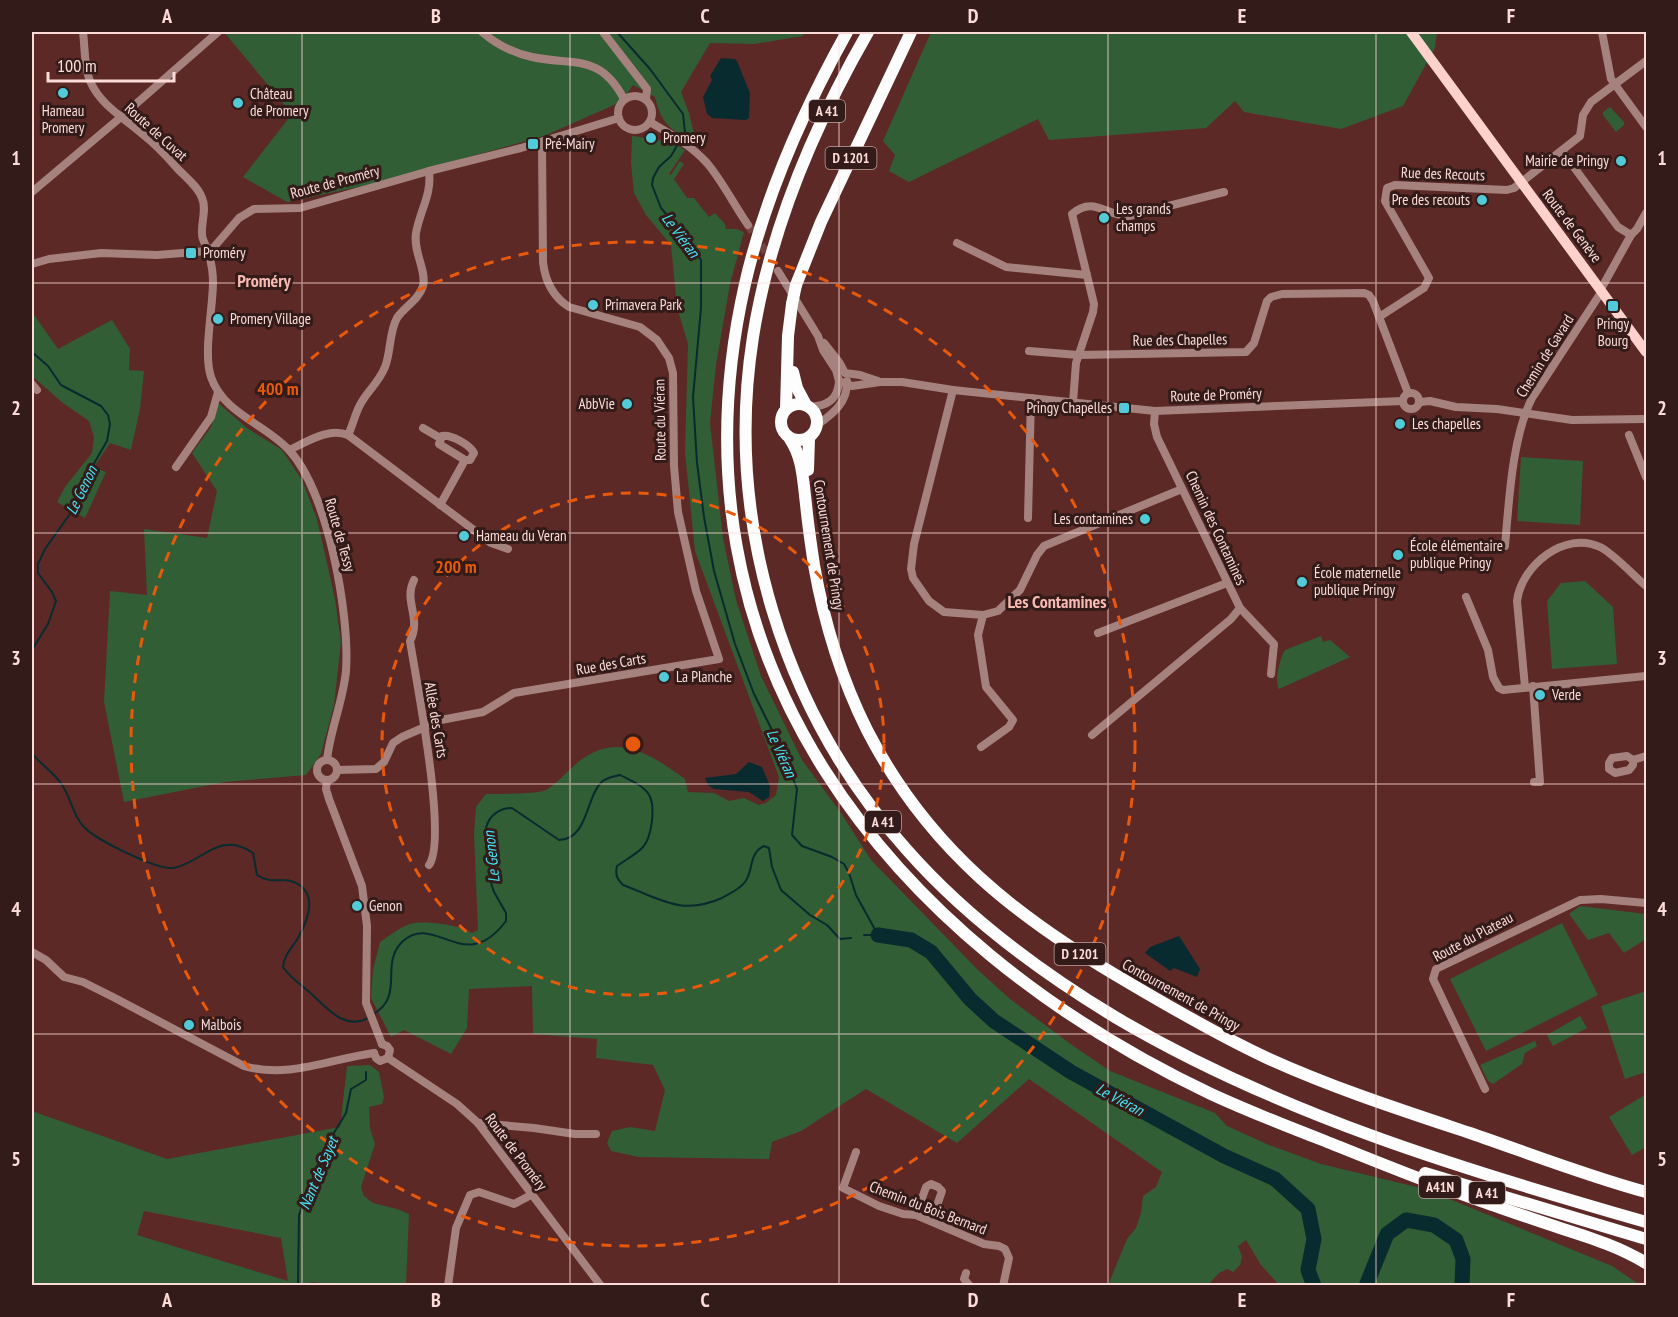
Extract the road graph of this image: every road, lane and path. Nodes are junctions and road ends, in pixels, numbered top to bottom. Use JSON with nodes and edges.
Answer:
{"nodes":[{"id":1,"x":84,"y":32,"type":"edge"},
{"id":2,"x":218,"y":32,"type":"edge"},
{"id":3,"x":482,"y":32,"type":"edge"},
{"id":4,"x":603,"y":32,"type":"edge"},
{"id":5,"x":847,"y":32,"type":"edge"},
{"id":6,"x":868,"y":32,"type":"edge"},
{"id":7,"x":911,"y":32,"type":"edge"},
{"id":8,"x":1411,"y":32,"type":"edge"},
{"id":9,"x":1602,"y":32,"type":"edge"},
{"id":10,"x":1647,"y":61,"type":"edge"},
{"id":11,"x":1615,"y":84,"type":"junction"},
{"id":12,"x":624,"y":99,"type":"junction"},
{"id":13,"x":646,"y":99,"type":"junction"},
{"id":14,"x":121,"y":117,"type":"junction"},
{"id":15,"x":619,"y":118,"type":"junction"},
{"id":16,"x":650,"y":122,"type":"junction"},
{"id":17,"x":1647,"y":127,"type":"edge"},
{"id":18,"x":542,"y":142,"type":"junction"},
{"id":19,"x":1562,"y":151,"type":"junction"},
{"id":20,"x":429,"y":171,"type":"junction"},
{"id":21,"x":1520,"y":182,"type":"junction"},
{"id":22,"x":32,"y":192,"type":"edge"},
{"id":23,"x":1224,"y":192,"type":"dead end"},
{"id":24,"x":1647,"y":213,"type":"edge"},
{"id":25,"x":748,"y":225,"type":"tunnel mouth"},
{"id":26,"x":1631,"y":235,"type":"junction"},
{"id":27,"x":957,"y":243,"type":"dead end"},
{"id":28,"x":208,"y":251,"type":"junction"},
{"id":29,"x":34,"y":263,"type":"edge"},
{"id":30,"x":778,"y":272,"type":"dead end"},
{"id":31,"x":1087,"y":275,"type":"junction"},
{"id":32,"x":1602,"y":290,"type":"junction"},
{"id":33,"x":1378,"y":317,"type":"junction"},
{"id":34,"x":818,"y":336,"type":"junction"},
{"id":35,"x":788,"y":348,"type":"junction"},
{"id":36,"x":1029,"y":351,"type":"dead end"},
{"id":37,"x":1647,"y":352,"type":"edge"},
{"id":38,"x":1078,"y":356,"type":"junction"},
{"id":39,"x":845,"y":373,"type":"junction"},
{"id":40,"x":880,"y":382,"type":"junction"},
{"id":41,"x":843,"y":383,"type":"junction"},
{"id":42,"x":953,"y":390,"type":"junction"},
{"id":43,"x":218,"y":392,"type":"junction"},
{"id":44,"x":1406,"y":397,"type":"junction"},
{"id":45,"x":1031,"y":398,"type":"junction"},
{"id":46,"x":1073,"y":402,"type":"junction"},
{"id":47,"x":1420,"y":402,"type":"junction"},
{"id":48,"x":808,"y":406,"type":"junction"},
{"id":49,"x":786,"y":409,"type":"junction"},
{"id":50,"x":1155,"y":411,"type":"junction"},
{"id":51,"x":1525,"y":414,"type":"junction"},
{"id":52,"x":1647,"y":417,"type":"edge"},
{"id":53,"x":817,"y":425,"type":"junction"},
{"id":54,"x":423,"y":428,"type":"dead end"},
{"id":55,"x":348,"y":435,"type":"junction"},
{"id":56,"x":1629,"y":435,"type":"dead end"},
{"id":57,"x":440,"y":438,"type":"junction"},
{"id":58,"x":809,"y":438,"type":"junction"},
{"id":59,"x":790,"y":439,"type":"junction"},
{"id":60,"x":289,"y":450,"type":"junction"},
{"id":61,"x":465,"y":460,"type":"junction"},
{"id":62,"x":176,"y":467,"type":"dead end"},
{"id":63,"x":1647,"y":477,"type":"edge"},
{"id":64,"x":1182,"y":489,"type":"junction"},
{"id":65,"x":440,"y":505,"type":"junction"},
{"id":66,"x":1028,"y":518,"type":"dead end"},
{"id":67,"x":1505,"y":546,"type":"dead end"},
{"id":68,"x":508,"y":549,"type":"dead end"},
{"id":69,"x":414,"y":580,"type":"dead end"},
{"id":70,"x":1227,"y":583,"type":"junction"},
{"id":71,"x":1647,"y":586,"type":"edge"},
{"id":72,"x":1466,"y":597,"type":"dead end"},
{"id":73,"x":1240,"y":608,"type":"junction"},
{"id":74,"x":983,"y":615,"type":"junction"},
{"id":75,"x":1098,"y":633,"type":"dead end"},
{"id":76,"x":719,"y":659,"type":"joint"},
{"id":77,"x":1271,"y":674,"type":"dead end"},
{"id":78,"x":1647,"y":676,"type":"edge"},
{"id":79,"x":1529,"y":686,"type":"junction"},
{"id":80,"x":424,"y":728,"type":"junction"},
{"id":81,"x":1092,"y":735,"type":"dead end"},
{"id":82,"x":981,"y":747,"type":"dead end"},
{"id":83,"x":1647,"y":756,"type":"edge"},
{"id":84,"x":327,"y":760,"type":"junction"},
{"id":85,"x":1633,"y":760,"type":"dead end"},
{"id":86,"x":337,"y":770,"type":"junction"},
{"id":87,"x":327,"y":780,"type":"junction"},
{"id":88,"x":1534,"y":782,"type":"dead end"},
{"id":89,"x":429,"y":865,"type":"dead end"},
{"id":90,"x":1647,"y":903,"type":"edge"},
{"id":91,"x":32,"y":952,"type":"edge"},
{"id":92,"x":382,"y":1044,"type":"junction"},
{"id":93,"x":374,"y":1053,"type":"junction"},
{"id":94,"x":388,"y":1058,"type":"junction"},
{"id":95,"x":1485,"y":1089,"type":"dead end"},
{"id":96,"x":478,"y":1123,"type":"junction"},
{"id":97,"x":596,"y":1134,"type":"dead end"},
{"id":98,"x":1329,"y":1143,"type":"junction"},
{"id":99,"x":856,"y":1152,"type":"dead end"},
{"id":100,"x":1647,"y":1185,"type":"edge"},
{"id":101,"x":1647,"y":1192,"type":"edge"},
{"id":102,"x":531,"y":1194,"type":"junction"},
{"id":103,"x":916,"y":1215,"type":"junction"},
{"id":104,"x":932,"y":1220,"type":"junction"},
{"id":105,"x":1647,"y":1222,"type":"edge"},
{"id":106,"x":1647,"y":1239,"type":"edge"},
{"id":107,"x":1647,"y":1263,"type":"edge"},
{"id":108,"x":966,"y":1273,"type":"dead end"},
{"id":109,"x":448,"y":1286,"type":"edge"},
{"id":110,"x":601,"y":1286,"type":"edge"},
{"id":111,"x":970,"y":1286,"type":"edge"},
{"id":112,"x":1003,"y":1286,"type":"edge"}],
"edges":[{"from":1,"to":14,"type":"street","name":"Route de Cuvat"},
{"from":2,"to":14,"type":"street"},
{"from":3,"to":12,"type":"street"},
{"from":4,"to":13,"type":"street"},
{"from":5,"to":98,"type":"highway","number":"A 41"},
{"from":6,"to":105,"type":"highway","number":"A 41"},
{"from":7,"to":35,"type":"highway","name":"Contournement de Pringy","number":"D 1201","bridge":true},
{"from":8,"to":21,"type":"main road","name":"Route de Genève"},
{"from":9,"to":11,"type":"street"},
{"from":10,"to":11,"type":"street"},
{"from":11,"to":17,"type":"street"},
{"from":11,"to":19,"type":"street"},
{"from":12,"to":13,"type":"street"},
{"from":12,"to":15,"type":"street"},
{"from":13,"to":16,"type":"street"},
{"from":14,"to":22,"type":"street"},
{"from":14,"to":28,"type":"street","name":"Route de Cuvat"},
{"from":15,"to":16,"type":"street"},
{"from":15,"to":18,"type":"street","name":"Route de Proméry"},
{"from":16,"to":25,"type":"street"},
{"from":18,"to":20,"type":"street","name":"Route de Proméry"},
{"from":18,"to":76,"type":"street","name":"Route du Viéran"},
{"from":19,"to":21,"type":"street"},
{"from":19,"to":26,"type":"street"},
{"from":20,"to":28,"type":"street","name":"Route de Proméry"},
{"from":20,"to":55,"type":"street"},
{"from":21,"to":32,"type":"main road","name":"Route de Genève"},
{"from":21,"to":33,"type":"street","name":"Rue des Recouts"},
{"from":23,"to":31,"type":"street"},
{"from":24,"to":26,"type":"street","name":"Chemin de Gavard"},
{"from":26,"to":32,"type":"street","name":"Chemin de Gavard"},
{"from":27,"to":31,"type":"street"},
{"from":28,"to":29,"type":"street"},
{"from":28,"to":43,"type":"street","name":"Route de Tessy"},
{"from":30,"to":34,"type":"street"},
{"from":31,"to":38,"type":"street"},
{"from":32,"to":37,"type":"main road","name":"Route de Genève"},
{"from":32,"to":51,"type":"street","name":"Chemin de Gavard"},
{"from":33,"to":38,"type":"street","name":"Rue des Chapelles"},
{"from":33,"to":44,"type":"street","name":"Rue des Chapelles"},
{"from":34,"to":39,"type":"street"},
{"from":34,"to":41,"type":"street"},
{"from":35,"to":48,"type":"highway","name":"Contournement de Pringy","number":"D 1201"},
{"from":35,"to":49,"type":"highway","name":"Contournement de Pringy","number":"D 1201"},
{"from":36,"to":38,"type":"street","name":"Rue des Chapelles"},
{"from":38,"to":46,"type":"street"},
{"from":39,"to":40,"type":"street","name":"Route de Proméry"},
{"from":39,"to":41,"type":"street"},
{"from":40,"to":41,"type":"street","name":"Route de Proméry"},
{"from":40,"to":42,"type":"street","name":"Route de Proméry"},
{"from":41,"to":48,"type":"street"},
{"from":41,"to":53,"type":"street"},
{"from":42,"to":45,"type":"street","name":"Route de Proméry"},
{"from":42,"to":74,"type":"street"},
{"from":43,"to":60,"type":"street","name":"Route de Tessy"},
{"from":43,"to":62,"type":"street"},
{"from":44,"to":47,"type":"street"},
{"from":44,"to":47,"type":"street","name":"Route de Proméry"},
{"from":44,"to":50,"type":"street","name":"Route de Proméry"},
{"from":45,"to":46,"type":"street","name":"Route de Proméry"},
{"from":45,"to":66,"type":"street"},
{"from":46,"to":50,"type":"street","name":"Route de Proméry"},
{"from":47,"to":51,"type":"street","name":"Route de Proméry"},
{"from":48,"to":49,"type":"highway"},
{"from":48,"to":53,"type":"highway","name":"Contournement de Pringy","number":"D 1201"},
{"from":49,"to":59,"type":"highway","name":"Contournement de Pringy","number":"D 1201"},
{"from":50,"to":64,"type":"street","name":"Chemin des Contamines"},
{"from":51,"to":52,"type":"street","name":"Route de Proméry"},
{"from":51,"to":67,"type":"street","name":"Chemin de Gavard"},
{"from":53,"to":58,"type":"highway","name":"Contournement de Pringy","number":"D 1201"},
{"from":54,"to":57,"type":"street"},
{"from":55,"to":60,"type":"street"},
{"from":55,"to":65,"type":"street"},
{"from":56,"to":63,"type":"street"},
{"from":57,"to":61,"type":"street"},
{"from":57,"to":61,"type":"street"},
{"from":58,"to":59,"type":"highway"},
{"from":58,"to":100,"type":"highway","name":"Contournement de Pringy","number":"D 1201"},
{"from":59,"to":101,"type":"highway","name":"Contournement de Pringy","number":"D 1201"},
{"from":60,"to":84,"type":"street","name":"Route de Tessy"},
{"from":61,"to":65,"type":"street"},
{"from":64,"to":70,"type":"street","name":"Chemin des Contamines"},
{"from":64,"to":74,"type":"street"},
{"from":65,"to":68,"type":"street"},
{"from":69,"to":80,"type":"street","name":"Allée des Carts"},
{"from":70,"to":73,"type":"street","name":"Chemin des Contamines"},
{"from":70,"to":75,"type":"street"},
{"from":71,"to":79,"type":"street"},
{"from":72,"to":79,"type":"street"},
{"from":73,"to":77,"type":"street"},
{"from":73,"to":81,"type":"street","name":"Chemin des Contamines"},
{"from":74,"to":82,"type":"street"},
{"from":76,"to":80,"type":"street","name":"Rue des Carts"},
{"from":78,"to":79,"type":"street"},
{"from":79,"to":88,"type":"street"},
{"from":80,"to":86,"type":"street","name":"Rue des Carts"},
{"from":80,"to":89,"type":"street","name":"Allée des Carts"},
{"from":83,"to":85,"type":"street"},
{"from":84,"to":86,"type":"street"},
{"from":84,"to":87,"type":"street"},
{"from":86,"to":87,"type":"street"},
{"from":87,"to":92,"type":"street"},
{"from":90,"to":95,"type":"street","name":"Route du Plateau"},
{"from":91,"to":93,"type":"street"},
{"from":92,"to":93,"type":"street"},
{"from":92,"to":94,"type":"street"},
{"from":93,"to":94,"type":"street"},
{"from":94,"to":96,"type":"street","name":"Route de Proméry"},
{"from":96,"to":97,"type":"street"},
{"from":96,"to":102,"type":"street","name":"Route de Proméry"},
{"from":98,"to":106,"type":"highway","number":"A 41"},
{"from":98,"to":107,"type":"highway","number":"A41N"},
{"from":99,"to":103,"type":"street","name":"Chemin du Bois Bernard"},
{"from":102,"to":109,"type":"street"},
{"from":102,"to":110,"type":"street","name":"Route de Proméry"},
{"from":103,"to":104,"type":"street","name":"Chemin du Bois Bernard"},
{"from":103,"to":104,"type":"street"},
{"from":104,"to":112,"type":"street","name":"Chemin du Bois Bernard"},
{"from":108,"to":111,"type":"street"}]}
